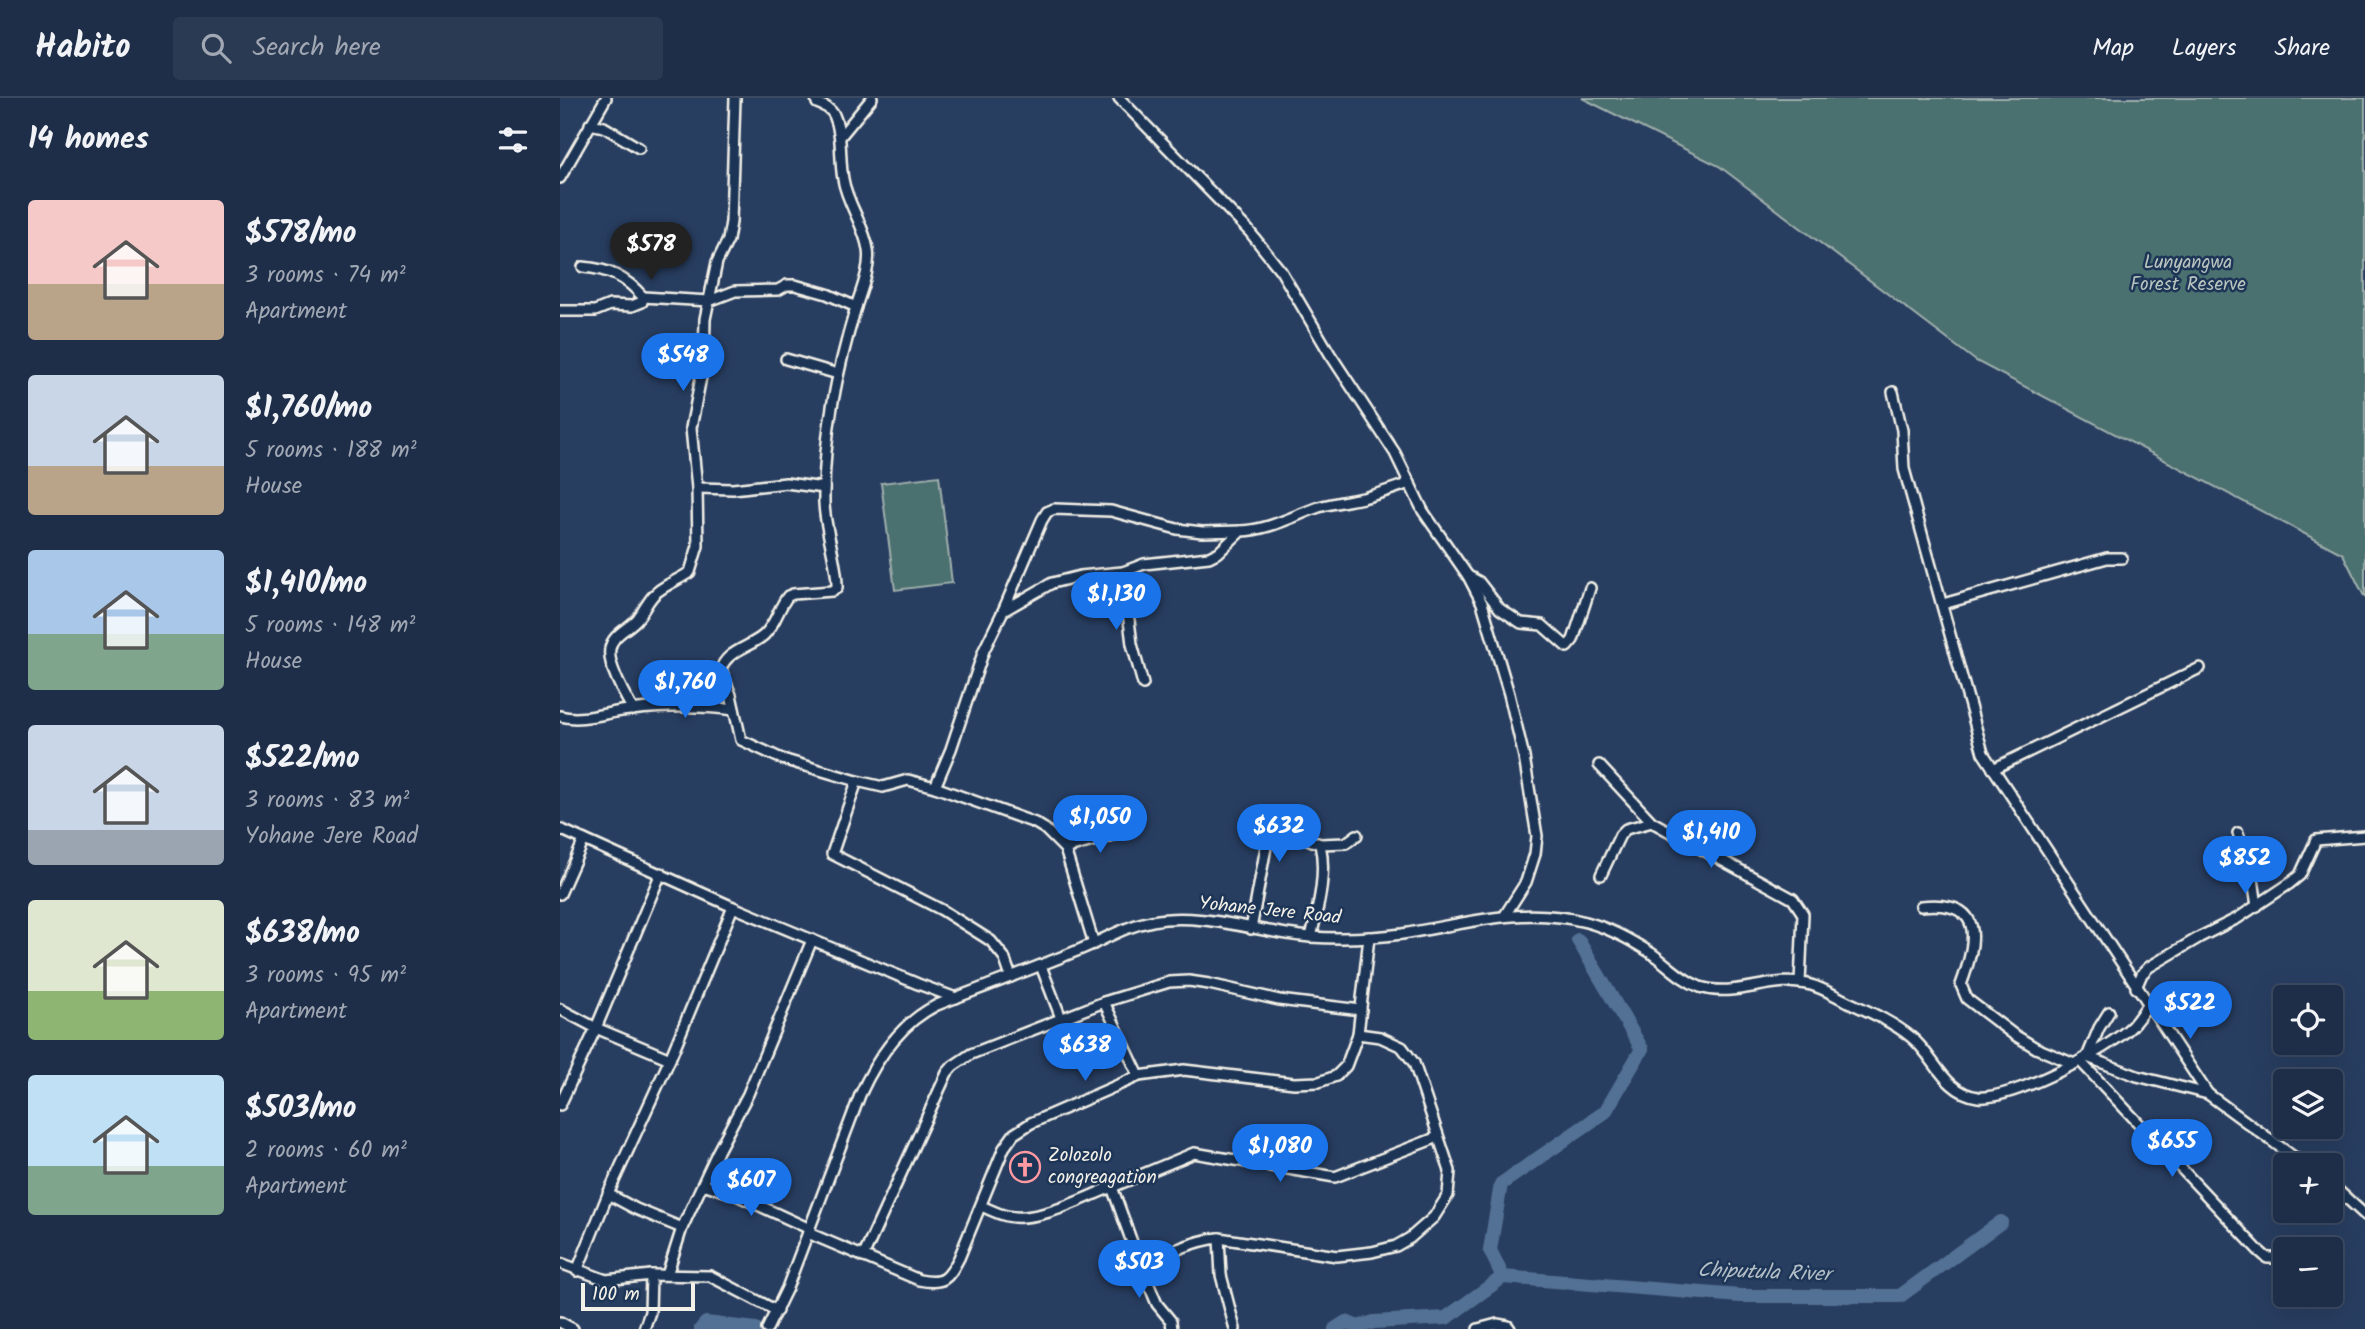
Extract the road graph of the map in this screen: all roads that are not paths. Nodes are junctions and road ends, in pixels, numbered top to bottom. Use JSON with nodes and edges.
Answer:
{"nodes":[{"id":1,"x":606,"y":98,"type":"edge"},
{"id":2,"x":735,"y":98,"type":"edge"},
{"id":3,"x":816,"y":98,"type":"edge"},
{"id":4,"x":872,"y":98,"type":"edge"},
{"id":5,"x":1119,"y":98,"type":"edge"},
{"id":6,"x":590,"y":124,"type":"junction"},
{"id":7,"x":840,"y":137,"type":"junction"},
{"id":8,"x":639,"y":148,"type":"dead end"},
{"id":9,"x":560,"y":178,"type":"edge"},
{"id":10,"x":583,"y":267,"type":"dead end"},
{"id":11,"x":643,"y":297,"type":"junction"},
{"id":12,"x":709,"y":301,"type":"junction"},
{"id":13,"x":856,"y":307,"type":"junction"},
{"id":14,"x":560,"y":312,"type":"edge"},
{"id":15,"x":786,"y":359,"type":"dead end"},
{"id":16,"x":838,"y":373,"type":"junction"},
{"id":17,"x":1894,"y":392,"type":"dead end"},
{"id":18,"x":1410,"y":483,"type":"junction"},
{"id":19,"x":697,"y":488,"type":"junction"},
{"id":20,"x":824,"y":488,"type":"junction"},
{"id":21,"x":1241,"y":531,"type":"junction"},
{"id":22,"x":2122,"y":558,"type":"dead end"},
{"id":23,"x":1123,"y":572,"type":"junction"},
{"id":24,"x":1468,"y":576,"type":"junction"},
{"id":25,"x":1590,"y":588,"type":"dead end"},
{"id":26,"x":1943,"y":604,"type":"junction"},
{"id":27,"x":1003,"y":611,"type":"junction"},
{"id":28,"x":2200,"y":668,"type":"dead end"},
{"id":29,"x":1143,"y":684,"type":"dead end"},
{"id":30,"x":633,"y":710,"type":"junction"},
{"id":31,"x":734,"y":710,"type":"junction"},
{"id":32,"x":560,"y":716,"type":"edge"},
{"id":33,"x":1599,"y":765,"type":"dead end"},
{"id":34,"x":1993,"y":769,"type":"junction"},
{"id":35,"x":857,"y":781,"type":"junction"},
{"id":36,"x":935,"y":787,"type":"junction"},
{"id":37,"x":1736,"y":817,"type":"dead end"},
{"id":38,"x":1652,"y":822,"type":"junction"},
{"id":39,"x":560,"y":829,"type":"edge"},
{"id":40,"x":1127,"y":831,"type":"dead end"},
{"id":41,"x":2238,"y":833,"type":"dead end"},
{"id":42,"x":1357,"y":835,"type":"dead end"},
{"id":43,"x":2365,"y":836,"type":"edge"},
{"id":44,"x":584,"y":840,"type":"junction"},
{"id":45,"x":1320,"y":844,"type":"junction"},
{"id":46,"x":1065,"y":849,"type":"junction"},
{"id":47,"x":1713,"y":854,"type":"junction"},
{"id":48,"x":660,"y":873,"type":"junction"},
{"id":49,"x":1601,"y":875,"type":"dead end"},
{"id":50,"x":560,"y":894,"type":"edge"},
{"id":51,"x":1921,"y":906,"type":"dead end"},
{"id":52,"x":2257,"y":906,"type":"junction"},
{"id":53,"x":733,"y":907,"type":"junction"},
{"id":54,"x":1505,"y":915,"type":"junction"},
{"id":55,"x":1251,"y":929,"type":"junction"},
{"id":56,"x":1311,"y":937,"type":"junction"},
{"id":57,"x":1369,"y":937,"type":"junction"},
{"id":58,"x":812,"y":940,"type":"junction"},
{"id":59,"x":1094,"y":944,"type":"junction"},
{"id":60,"x":1041,"y":966,"type":"junction"},
{"id":61,"x":1011,"y":977,"type":"junction"},
{"id":62,"x":1800,"y":983,"type":"junction"},
{"id":63,"x":2136,"y":988,"type":"junction"},
{"id":64,"x":956,"y":998,"type":"junction"},
{"id":65,"x":1104,"y":1002,"type":"junction"},
{"id":66,"x":2148,"y":1004,"type":"junction"},
{"id":67,"x":560,"y":1009,"type":"edge"},
{"id":68,"x":1361,"y":1010,"type":"junction"},
{"id":69,"x":2109,"y":1012,"type":"dead end"},
{"id":70,"x":1061,"y":1018,"type":"junction"},
{"id":71,"x":596,"y":1028,"type":"junction"},
{"id":72,"x":1358,"y":1034,"type":"junction"},
{"id":73,"x":670,"y":1059,"type":"junction"},
{"id":74,"x":2080,"y":1061,"type":"junction"},
{"id":75,"x":1139,"y":1076,"type":"junction"},
{"id":76,"x":2208,"y":1094,"type":"junction"},
{"id":77,"x":560,"y":1105,"type":"edge"},
{"id":78,"x":1438,"y":1137,"type":"junction"},
{"id":79,"x":2288,"y":1153,"type":"edge"},
{"id":80,"x":703,"y":1184,"type":"junction"},
{"id":81,"x":1112,"y":1187,"type":"junction"},
{"id":82,"x":608,"y":1194,"type":"junction"},
{"id":83,"x":2343,"y":1195,"type":"edge"},
{"id":84,"x":981,"y":1206,"type":"junction"},
{"id":85,"x":2365,"y":1215,"type":"edge"},
{"id":86,"x":682,"y":1228,"type":"junction"},
{"id":87,"x":809,"y":1231,"type":"junction"},
{"id":88,"x":1220,"y":1238,"type":"junction"},
{"id":89,"x":863,"y":1257,"type":"junction"},
{"id":90,"x":2273,"y":1258,"type":"edge"},
{"id":91,"x":1138,"y":1259,"type":"junction"},
{"id":92,"x":560,"y":1263,"type":"edge"},
{"id":93,"x":577,"y":1271,"type":"junction"},
{"id":94,"x":651,"y":1275,"type":"junction"},
{"id":95,"x":667,"y":1275,"type":"junction"},
{"id":96,"x":777,"y":1311,"type":"junction"},
{"id":97,"x":560,"y":1322,"type":"edge"},
{"id":98,"x":573,"y":1329,"type":"edge"},
{"id":99,"x":644,"y":1329,"type":"edge"},
{"id":100,"x":767,"y":1329,"type":"edge"},
{"id":101,"x":1172,"y":1329,"type":"edge"},
{"id":102,"x":1235,"y":1329,"type":"edge"},
{"id":103,"x":1478,"y":1329,"type":"edge"},
{"id":104,"x":1510,"y":1329,"type":"edge"}],
"edges":[{"from":1,"to":6,"type":"street"},
{"from":2,"to":12,"type":"street"},
{"from":3,"to":7,"type":"street"},
{"from":4,"to":7,"type":"street"},
{"from":5,"to":18,"type":"street"},
{"from":6,"to":8,"type":"street"},
{"from":6,"to":9,"type":"street"},
{"from":7,"to":13,"type":"street"},
{"from":10,"to":11,"type":"street"},
{"from":11,"to":12,"type":"street"},
{"from":11,"to":14,"type":"street"},
{"from":12,"to":13,"type":"street"},
{"from":12,"to":19,"type":"street"},
{"from":13,"to":16,"type":"street"},
{"from":15,"to":16,"type":"street"},
{"from":16,"to":20,"type":"street"},
{"from":17,"to":26,"type":"street"},
{"from":18,"to":21,"type":"street"},
{"from":18,"to":24,"type":"street"},
{"from":19,"to":20,"type":"street"},
{"from":19,"to":30,"type":"street"},
{"from":20,"to":31,"type":"street"},
{"from":21,"to":23,"type":"street"},
{"from":21,"to":27,"type":"street"},
{"from":22,"to":26,"type":"street"},
{"from":23,"to":27,"type":"street"},
{"from":23,"to":29,"type":"street"},
{"from":24,"to":25,"type":"street"},
{"from":24,"to":54,"type":"street"},
{"from":26,"to":34,"type":"street"},
{"from":27,"to":36,"type":"street"},
{"from":28,"to":34,"type":"street"},
{"from":30,"to":31,"type":"street"},
{"from":30,"to":32,"type":"street"},
{"from":31,"to":35,"type":"street"},
{"from":33,"to":38,"type":"street"},
{"from":34,"to":63,"type":"street"},
{"from":35,"to":36,"type":"street"},
{"from":35,"to":61,"type":"street"},
{"from":36,"to":46,"type":"street"},
{"from":37,"to":47,"type":"street"},
{"from":38,"to":47,"type":"street"},
{"from":38,"to":49,"type":"street"},
{"from":39,"to":44,"type":"street"},
{"from":40,"to":46,"type":"street"},
{"from":41,"to":52,"type":"street"},
{"from":42,"to":45,"type":"street"},
{"from":43,"to":52,"type":"street"},
{"from":44,"to":48,"type":"street"},
{"from":44,"to":50,"type":"street"},
{"from":45,"to":55,"type":"street"},
{"from":45,"to":56,"type":"street"},
{"from":46,"to":59,"type":"street"},
{"from":47,"to":62,"type":"street"},
{"from":48,"to":53,"type":"street"},
{"from":48,"to":71,"type":"street"},
{"from":51,"to":74,"type":"street"},
{"from":52,"to":63,"type":"street"},
{"from":53,"to":58,"type":"street"},
{"from":53,"to":73,"type":"street"},
{"from":54,"to":57,"type":"street","name":"Yohane Jere Road"},
{"from":54,"to":62,"type":"street","name":"Yohane Jere Road"},
{"from":55,"to":56,"type":"street","name":"Yohane Jere Road"},
{"from":55,"to":59,"type":"street","name":"Yohane Jere Road"},
{"from":56,"to":57,"type":"street","name":"Yohane Jere Road"},
{"from":57,"to":68,"type":"street"},
{"from":58,"to":64,"type":"street"},
{"from":58,"to":80,"type":"street"},
{"from":59,"to":60,"type":"street","name":"Yohane Jere Road"},
{"from":60,"to":61,"type":"street","name":"Yohane Jere Road"},
{"from":60,"to":70,"type":"street"},
{"from":61,"to":64,"type":"street","name":"Yohane Jere Road"},
{"from":62,"to":74,"type":"street","name":"Yohane Jere Road"},
{"from":63,"to":66,"type":"street"},
{"from":64,"to":87,"type":"street","name":"Yohane Jere Road"},
{"from":65,"to":68,"type":"street"},
{"from":65,"to":70,"type":"street"},
{"from":65,"to":75,"type":"street"},
{"from":66,"to":74,"type":"street","name":"Yohane Jere Road"},
{"from":66,"to":76,"type":"street"},
{"from":67,"to":71,"type":"street"},
{"from":68,"to":72,"type":"street"},
{"from":69,"to":74,"type":"street"},
{"from":70,"to":89,"type":"street"},
{"from":71,"to":73,"type":"street"},
{"from":71,"to":77,"type":"street"},
{"from":72,"to":75,"type":"street"},
{"from":72,"to":78,"type":"street"},
{"from":73,"to":82,"type":"street"},
{"from":74,"to":76,"type":"street"},
{"from":74,"to":90,"type":"street"},
{"from":75,"to":84,"type":"street"},
{"from":76,"to":79,"type":"street"},
{"from":78,"to":81,"type":"street"},
{"from":78,"to":88,"type":"street"},
{"from":80,"to":86,"type":"street"},
{"from":80,"to":87,"type":"street"},
{"from":81,"to":84,"type":"street"},
{"from":81,"to":91,"type":"street"},
{"from":82,"to":86,"type":"street"},
{"from":82,"to":93,"type":"street"},
{"from":83,"to":85,"type":"street"},
{"from":84,"to":89,"type":"street"},
{"from":86,"to":95,"type":"street"},
{"from":87,"to":89,"type":"street"},
{"from":87,"to":96,"type":"street","name":"Yohane Jere Road"},
{"from":88,"to":91,"type":"street"},
{"from":88,"to":102,"type":"street"},
{"from":91,"to":101,"type":"street"},
{"from":92,"to":93,"type":"street"},
{"from":93,"to":94,"type":"street"},
{"from":94,"to":95,"type":"street"},
{"from":94,"to":99,"type":"street"},
{"from":95,"to":96,"type":"street"},
{"from":96,"to":100,"type":"street","name":"Yohane Jere Road"},
{"from":97,"to":98,"type":"street"},
{"from":103,"to":104,"type":"street"}]}
